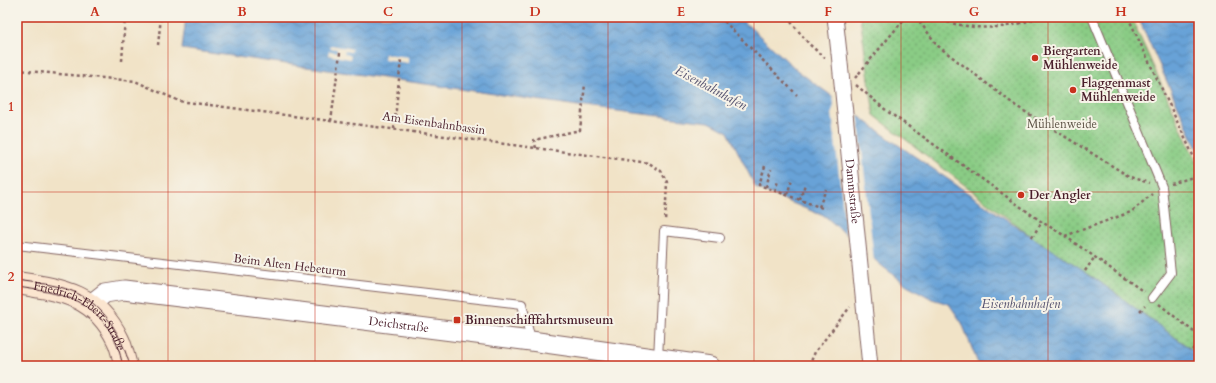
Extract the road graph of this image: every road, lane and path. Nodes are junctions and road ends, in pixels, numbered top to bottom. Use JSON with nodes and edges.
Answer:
{"nodes":[{"id":1,"x":125,"y":17,"type":"edge"},
{"id":2,"x":161,"y":17,"type":"edge"},
{"id":3,"x":720,"y":17,"type":"edge"},
{"id":4,"x":787,"y":17,"type":"edge"},
{"id":5,"x":835,"y":17,"type":"edge"},
{"id":6,"x":906,"y":17,"type":"edge"},
{"id":7,"x":916,"y":17,"type":"edge"},
{"id":8,"x":930,"y":17,"type":"edge"},
{"id":9,"x":1040,"y":17,"type":"edge"},
{"id":10,"x":1092,"y":17,"type":"edge"},
{"id":11,"x":1128,"y":17,"type":"edge"},
{"id":12,"x":158,"y":45,"type":"dead end"},
{"id":13,"x":340,"y":53,"type":"dead end"},
{"id":14,"x":835,"y":58,"type":"junction"},
{"id":15,"x":401,"y":59,"type":"dead end"},
{"id":16,"x":122,"y":61,"type":"dead end"},
{"id":17,"x":17,"y":70,"type":"edge"},
{"id":18,"x":585,"y":84,"type":"dead end"},
{"id":19,"x":797,"y":95,"type":"dead end"},
{"id":20,"x":331,"y":121,"type":"junction"},
{"id":21,"x":394,"y":129,"type":"junction"},
{"id":22,"x":536,"y":148,"type":"junction"},
{"id":23,"x":765,"y":166,"type":"dead end"},
{"id":24,"x":1199,"y":168,"type":"edge"},
{"id":25,"x":771,"y":169,"type":"dead end"},
{"id":26,"x":1199,"y":175,"type":"edge"},
{"id":27,"x":792,"y":179,"type":"dead end"},
{"id":28,"x":778,"y":181,"type":"dead end"},
{"id":29,"x":805,"y":184,"type":"dead end"},
{"id":30,"x":1162,"y":187,"type":"junction"},
{"id":31,"x":766,"y":188,"type":"junction"},
{"id":32,"x":826,"y":189,"type":"dead end"},
{"id":33,"x":775,"y":191,"type":"junction"},
{"id":34,"x":787,"y":195,"type":"junction"},
{"id":35,"x":800,"y":200,"type":"junction"},
{"id":36,"x":820,"y":207,"type":"junction"},
{"id":37,"x":825,"y":209,"type":"dead end"},
{"id":38,"x":1042,"y":222,"type":"junction"},
{"id":39,"x":664,"y":231,"type":"junction"},
{"id":40,"x":1065,"y":236,"type":"junction"},
{"id":41,"x":1032,"y":237,"type":"dead end"},
{"id":42,"x":720,"y":238,"type":"dead end"},
{"id":43,"x":17,"y":245,"type":"edge"},
{"id":44,"x":1094,"y":258,"type":"junction"},
{"id":45,"x":1085,"y":271,"type":"dead end"},
{"id":46,"x":17,"y":283,"type":"edge"},
{"id":47,"x":1152,"y":298,"type":"junction"},
{"id":48,"x":91,"y":304,"type":"junction"},
{"id":49,"x":849,"y":308,"type":"dead end"},
{"id":50,"x":1199,"y":336,"type":"edge"},
{"id":51,"x":531,"y":341,"type":"junction"},
{"id":52,"x":1199,"y":341,"type":"edge"},
{"id":53,"x":1192,"y":350,"type":"dead end"},
{"id":54,"x":658,"y":362,"type":"edge"},
{"id":55,"x":126,"y":366,"type":"edge"},
{"id":56,"x":710,"y":366,"type":"edge"},
{"id":57,"x":809,"y":366,"type":"edge"},
{"id":58,"x":870,"y":366,"type":"edge"}],
"edges":[{"from":1,"to":16,"type":"path"},
{"from":2,"to":12,"type":"path"},
{"from":3,"to":19,"type":"path"},
{"from":4,"to":14,"type":"path"},
{"from":5,"to":14,"type":"street","name":"Dammstraße"},
{"from":6,"to":38,"type":"path"},
{"from":7,"to":30,"type":"path"},
{"from":8,"to":9,"type":"path"},
{"from":10,"to":30,"type":"lane"},
{"from":11,"to":24,"type":"path"},
{"from":13,"to":20,"type":"path"},
{"from":14,"to":58,"type":"street","name":"Dammstraße","bridge":true},
{"from":15,"to":21,"type":"path"},
{"from":17,"to":20,"type":"path","name":"Am Eisenbahnbassin"},
{"from":18,"to":22,"type":"path"},
{"from":20,"to":21,"type":"path","name":"Am Eisenbahnbassin"},
{"from":21,"to":22,"type":"path","name":"Am Eisenbahnbassin"},
{"from":22,"to":39,"type":"path","name":"Am Eisenbahnbassin"},
{"from":23,"to":31,"type":"path"},
{"from":25,"to":31,"type":"path"},
{"from":26,"to":30,"type":"path"},
{"from":27,"to":34,"type":"path"},
{"from":28,"to":33,"type":"path"},
{"from":29,"to":35,"type":"path"},
{"from":30,"to":40,"type":"path"},
{"from":30,"to":47,"type":"lane"},
{"from":31,"to":33,"type":"path"},
{"from":32,"to":36,"type":"path"},
{"from":33,"to":34,"type":"path"},
{"from":34,"to":35,"type":"path"},
{"from":35,"to":36,"type":"path"},
{"from":36,"to":37,"type":"path"},
{"from":38,"to":40,"type":"path"},
{"from":38,"to":41,"type":"path"},
{"from":39,"to":42,"type":"lane"},
{"from":39,"to":54,"type":"lane"},
{"from":40,"to":44,"type":"path"},
{"from":43,"to":51,"type":"lane","name":"Beim Alten Hebeturm"},
{"from":44,"to":45,"type":"path"},
{"from":44,"to":47,"type":"path"},
{"from":46,"to":48,"type":"main road","name":"Friedrich-Ebert-Straße"},
{"from":47,"to":50,"type":"path"},
{"from":48,"to":51,"type":"street","name":"Deichstraße"},
{"from":48,"to":55,"type":"main road","name":"Friedrich-Ebert-Straße"},
{"from":49,"to":57,"type":"path"},
{"from":51,"to":54,"type":"street","name":"Deichstraße"},
{"from":52,"to":53,"type":"path"},
{"from":54,"to":56,"type":"street","name":"Deichstraße"}]}
